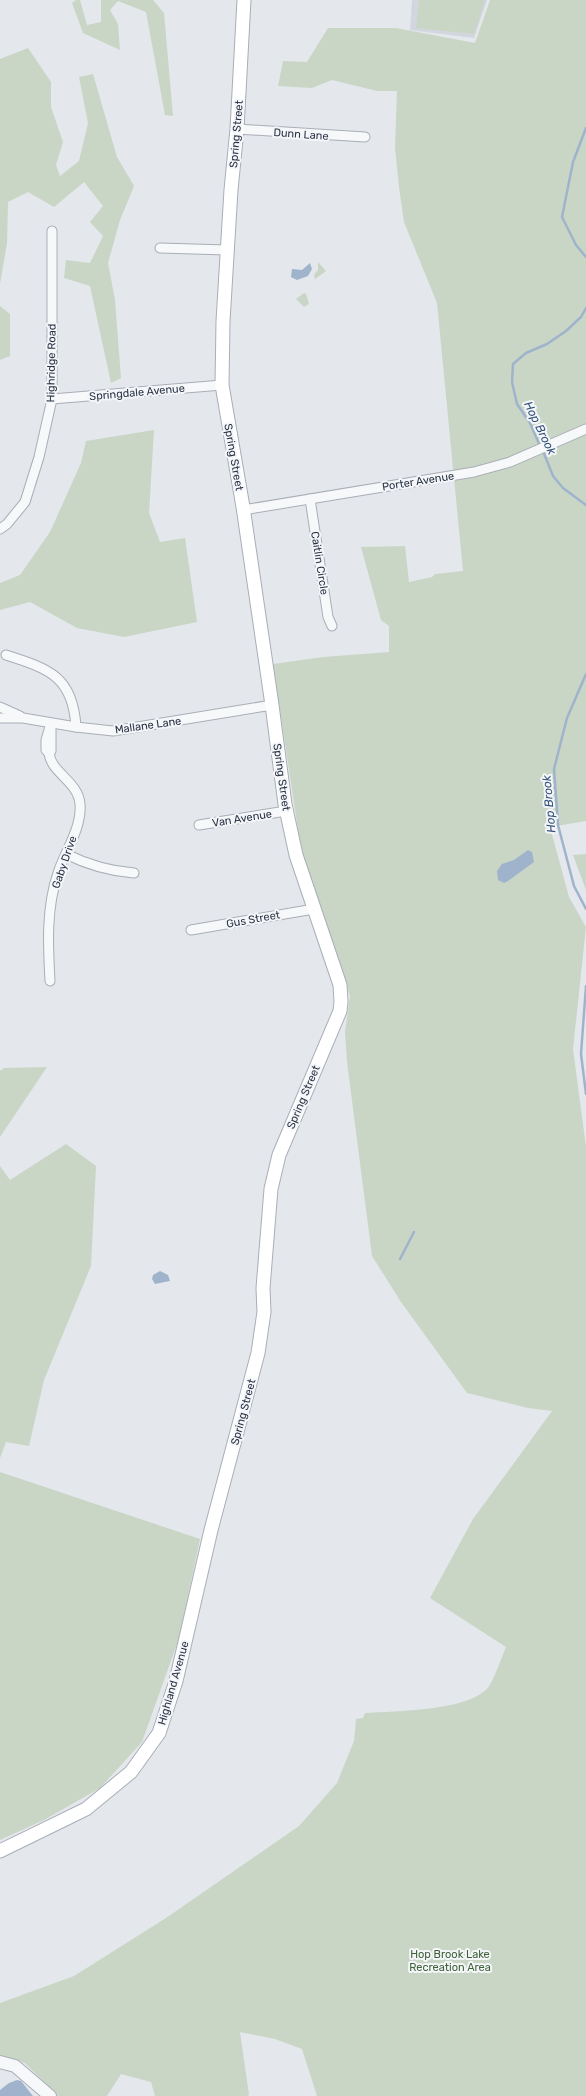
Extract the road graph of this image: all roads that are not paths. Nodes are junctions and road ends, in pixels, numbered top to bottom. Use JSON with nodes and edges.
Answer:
{"nodes":[{"id":1,"x":244,"y":0,"type":"edge"},
{"id":2,"x":237,"y":129,"type":"junction"},
{"id":3,"x":365,"y":137,"type":"dead end"},
{"id":4,"x":52,"y":231,"type":"dead end"},
{"id":5,"x":160,"y":248,"type":"dead end"},
{"id":6,"x":227,"y":250,"type":"junction"},
{"id":7,"x":222,"y":385,"type":"junction"},
{"id":8,"x":52,"y":399,"type":"junction"},
{"id":9,"x":586,"y":429,"type":"edge"},
{"id":10,"x":310,"y":499,"type":"junction"},
{"id":11,"x":243,"y":510,"type":"junction"},
{"id":12,"x":0,"y":529,"type":"edge"},
{"id":13,"x":332,"y":626,"type":"dead end"},
{"id":14,"x":6,"y":656,"type":"dead end"},
{"id":15,"x":272,"y":704,"type":"junction"},
{"id":16,"x":0,"y":707,"type":"edge"},
{"id":17,"x":0,"y":718,"type":"edge"},
{"id":18,"x":23,"y":718,"type":"junction"},
{"id":19,"x":51,"y":722,"type":"junction"},
{"id":20,"x":76,"y":727,"type":"junction"},
{"id":21,"x":286,"y":811,"type":"junction"},
{"id":22,"x":199,"y":825,"type":"dead end"},
{"id":23,"x":66,"y":854,"type":"junction"},
{"id":24,"x":134,"y":873,"type":"dead end"},
{"id":25,"x":314,"y":909,"type":"junction"},
{"id":26,"x":191,"y":930,"type":"dead end"},
{"id":27,"x":50,"y":981,"type":"dead end"},
{"id":28,"x":211,"y":1530,"type":"joint"},
{"id":29,"x":0,"y":1851,"type":"edge"},
{"id":30,"x":0,"y":2062,"type":"edge"},
{"id":31,"x":50,"y":2096,"type":"edge"}],
"edges":[{"from":1,"to":2,"type":"main road","name":"Spring Street"},
{"from":2,"to":3,"type":"street","name":"Dunn Lane"},
{"from":2,"to":6,"type":"main road","name":"Spring Street"},
{"from":4,"to":8,"type":"street","name":"Highridge Road"},
{"from":5,"to":6,"type":"street"},
{"from":6,"to":7,"type":"main road","name":"Spring Street"},
{"from":7,"to":8,"type":"street","name":"Springdale Avenue"},
{"from":7,"to":11,"type":"main road","name":"Spring Street"},
{"from":8,"to":12,"type":"street","name":"Highridge Road"},
{"from":9,"to":10,"type":"street","name":"Porter Avenue"},
{"from":10,"to":11,"type":"street","name":"Porter Avenue"},
{"from":10,"to":13,"type":"street","name":"Caitlin Circle"},
{"from":11,"to":15,"type":"main road","name":"Spring Street"},
{"from":14,"to":20,"type":"street"},
{"from":15,"to":20,"type":"street","name":"Mallane Lane"},
{"from":15,"to":21,"type":"main road","name":"Spring Street"},
{"from":16,"to":18,"type":"street","name":"Mallane Lane"},
{"from":17,"to":18,"type":"street","name":"Mallane Lane"},
{"from":18,"to":19,"type":"street","name":"Mallane Lane"},
{"from":19,"to":20,"type":"street","name":"Mallane Lane"},
{"from":19,"to":23,"type":"street","name":"Gaby Drive"},
{"from":21,"to":22,"type":"street","name":"Van Avenue"},
{"from":21,"to":25,"type":"main road","name":"Spring Street"},
{"from":23,"to":24,"type":"street"},
{"from":23,"to":27,"type":"street","name":"Gaby Drive"},
{"from":25,"to":26,"type":"street","name":"Gus Street"},
{"from":25,"to":28,"type":"main road","name":"Spring Street"},
{"from":28,"to":29,"type":"main road","name":"Highland Avenue"},
{"from":30,"to":31,"type":"street"}]}
